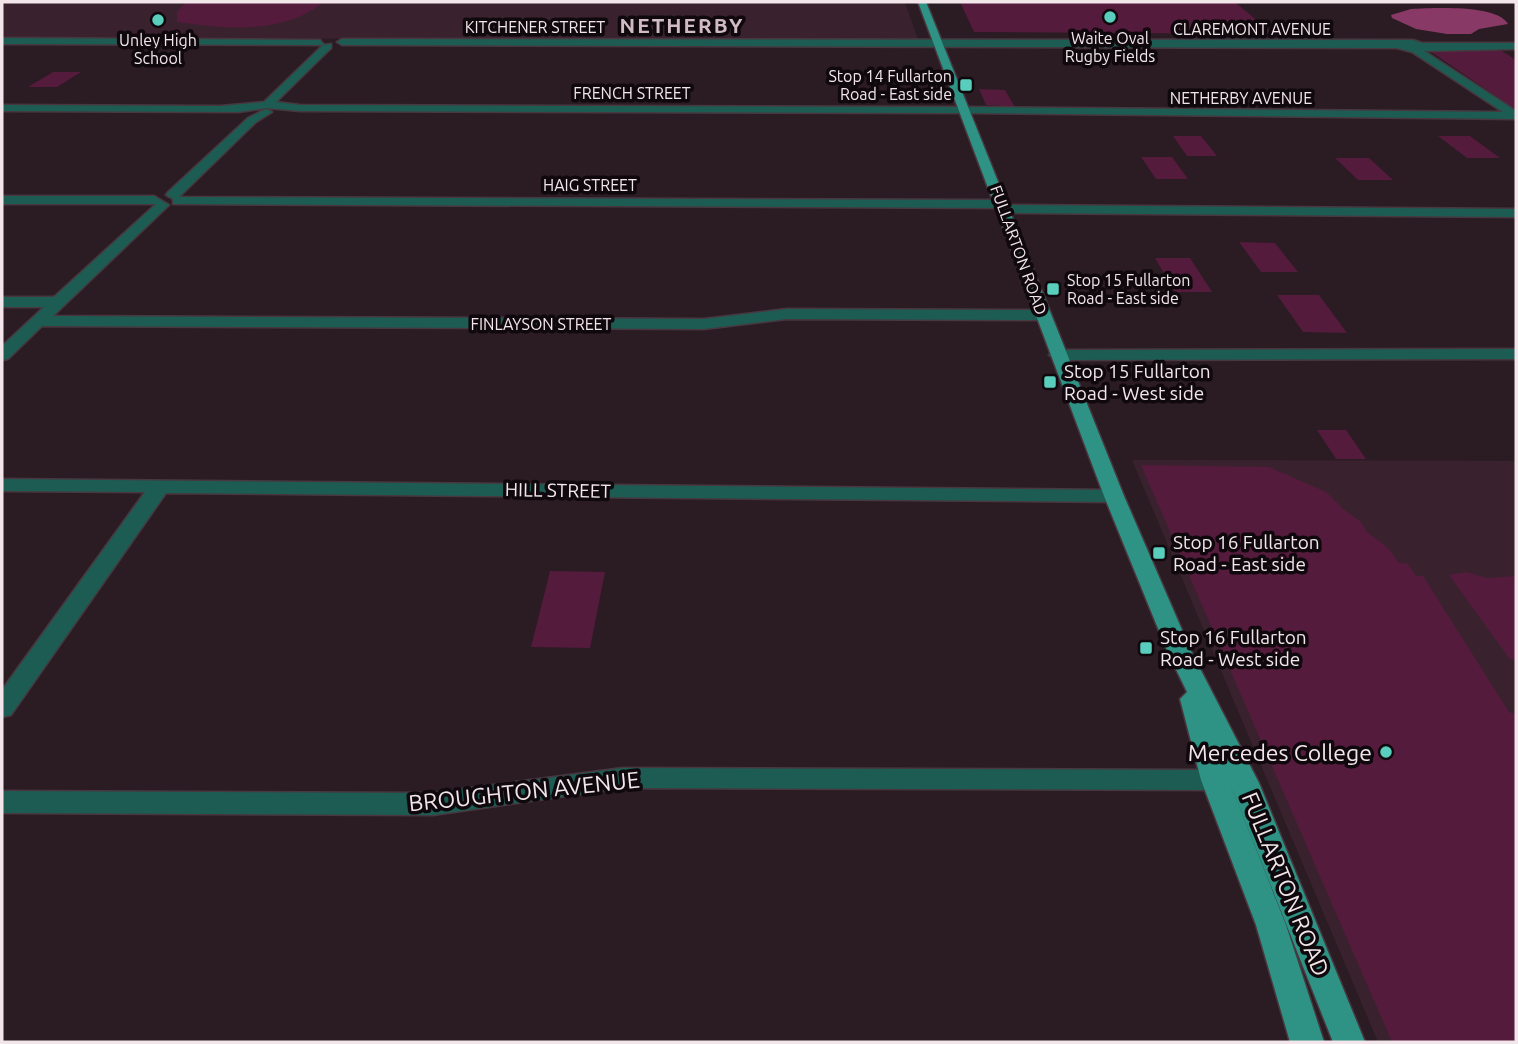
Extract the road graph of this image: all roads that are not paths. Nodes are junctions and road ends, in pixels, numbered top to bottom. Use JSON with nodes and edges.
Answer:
{"nodes":[{"id":1,"x":922,"y":2,"type":"edge"},
{"id":2,"x":2,"y":41,"type":"edge"},
{"id":3,"x":938,"y":43,"type":"junction"},
{"id":4,"x":324,"y":44,"type":"junction"},
{"id":5,"x":1516,"y":46,"type":"edge"},
{"id":6,"x":1420,"y":48,"type":"junction"},
{"id":7,"x":2,"y":108,"type":"edge"},
{"id":8,"x":263,"y":110,"type":"junction"},
{"id":9,"x":966,"y":111,"type":"junction"},
{"id":10,"x":1516,"y":116,"type":"edge"},
{"id":11,"x":2,"y":200,"type":"edge"},
{"id":12,"x":167,"y":200,"type":"junction"},
{"id":13,"x":1004,"y":206,"type":"junction"},
{"id":14,"x":1516,"y":212,"type":"edge"},
{"id":15,"x":2,"y":302,"type":"edge"},
{"id":16,"x":57,"y":302,"type":"junction"},
{"id":17,"x":1043,"y":315,"type":"junction"},
{"id":18,"x":38,"y":321,"type":"junction"},
{"id":19,"x":1516,"y":354,"type":"edge"},
{"id":20,"x":2,"y":355,"type":"edge"},
{"id":21,"x":1059,"y":355,"type":"junction"},
{"id":22,"x":2,"y":485,"type":"edge"},
{"id":23,"x":160,"y":485,"type":"junction"},
{"id":24,"x":1114,"y":496,"type":"junction"},
{"id":25,"x":1180,"y":653,"type":"junction"},
{"id":26,"x":2,"y":708,"type":"edge"},
{"id":27,"x":1215,"y":780,"type":"junction"},
{"id":28,"x":2,"y":802,"type":"edge"},
{"id":29,"x":1307,"y":1042,"type":"edge"},
{"id":30,"x":1349,"y":1042,"type":"edge"}],
"edges":[{"from":1,"to":3,"type":"main road","name":"FULLARTON ROAD"},
{"from":2,"to":4,"type":"street"},
{"from":3,"to":4,"type":"street","name":"KITCHENER STREET"},
{"from":3,"to":6,"type":"street","name":"CLAREMONT AVENUE"},
{"from":3,"to":9,"type":"main road","name":"FULLARTON ROAD"},
{"from":4,"to":8,"type":"street"},
{"from":5,"to":6,"type":"street"},
{"from":6,"to":10,"type":"street"},
{"from":7,"to":8,"type":"street","name":"FRENCH STREET"},
{"from":8,"to":9,"type":"street","name":"FRENCH STREET"},
{"from":8,"to":12,"type":"street"},
{"from":9,"to":10,"type":"street","name":"NETHERBY AVENUE"},
{"from":9,"to":13,"type":"main road","name":"FULLARTON ROAD"},
{"from":11,"to":12,"type":"street","name":"HAIG STREET"},
{"from":12,"to":13,"type":"street","name":"HAIG STREET"},
{"from":12,"to":16,"type":"street"},
{"from":13,"to":14,"type":"street","name":"HAIG STREET"},
{"from":13,"to":17,"type":"main road","name":"FULLARTON ROAD"},
{"from":15,"to":16,"type":"street"},
{"from":16,"to":18,"type":"street"},
{"from":17,"to":18,"type":"street","name":"FINLAYSON STREET"},
{"from":17,"to":21,"type":"main road","name":"FULLARTON ROAD"},
{"from":18,"to":20,"type":"street"},
{"from":19,"to":21,"type":"street"},
{"from":21,"to":24,"type":"main road","name":"FULLARTON ROAD"},
{"from":22,"to":23,"type":"street","name":"HILL STREET"},
{"from":23,"to":24,"type":"street","name":"HILL STREET"},
{"from":23,"to":26,"type":"street"},
{"from":24,"to":25,"type":"main road","name":"FULLARTON ROAD"},
{"from":25,"to":27,"type":"main road","name":"FULLARTON ROAD"},
{"from":25,"to":30,"type":"main road","name":"FULLARTON ROAD"},
{"from":27,"to":28,"type":"street","name":"BROUGHTON AVENUE"},
{"from":27,"to":29,"type":"main road","name":"FULLARTON ROAD"}]}
